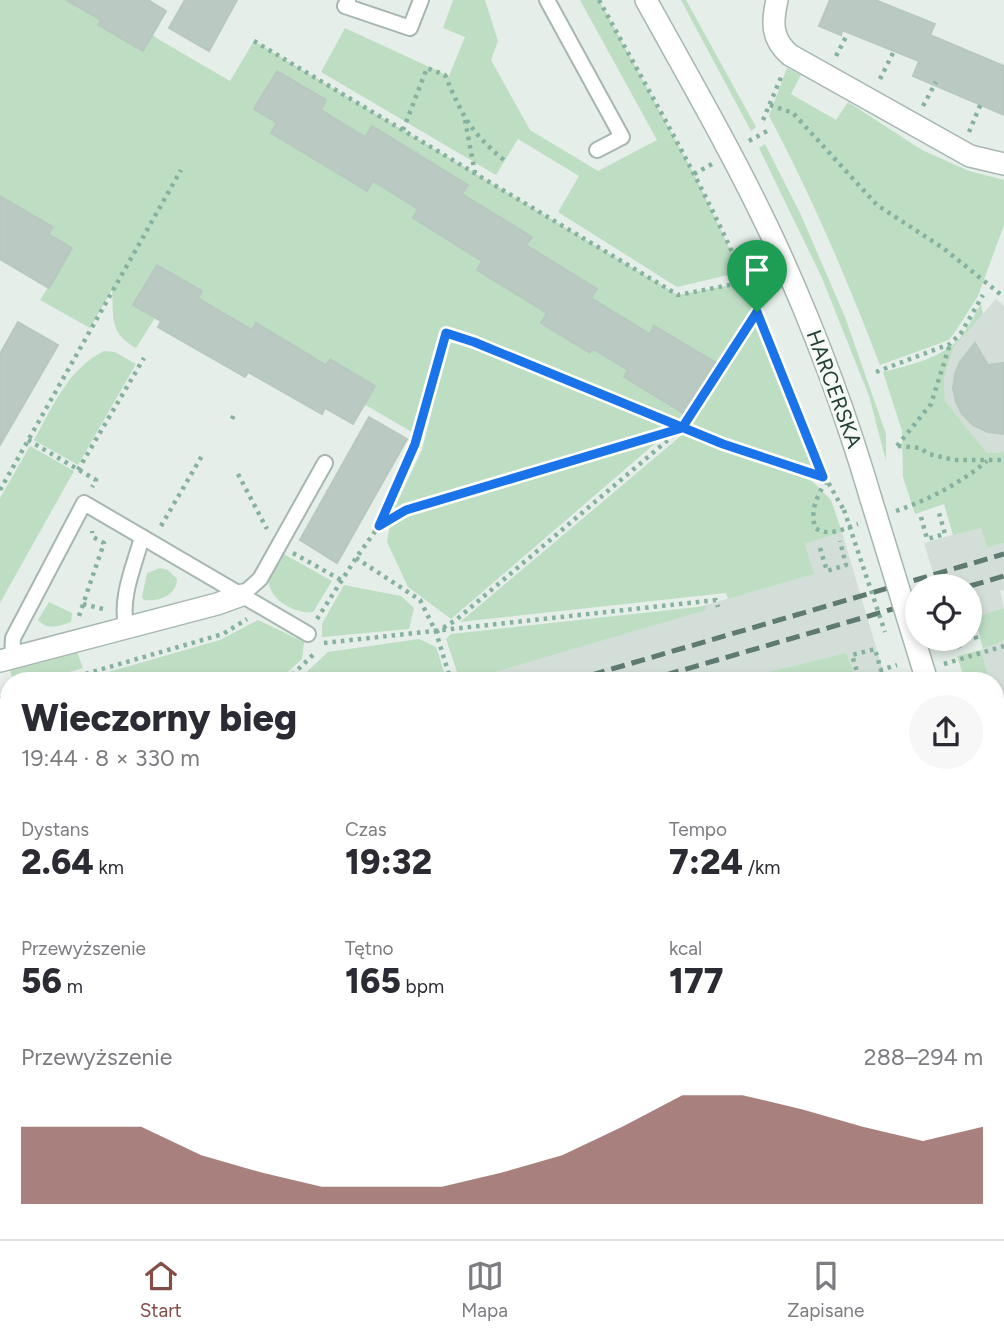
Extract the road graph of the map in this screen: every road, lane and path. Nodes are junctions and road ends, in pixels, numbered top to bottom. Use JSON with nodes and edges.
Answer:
{"nodes":[{"id":1,"x":348,"y":0,"type":"edge"},
{"id":2,"x":421,"y":0,"type":"edge"},
{"id":3,"x":547,"y":0,"type":"edge"},
{"id":4,"x":599,"y":0,"type":"edge"},
{"id":5,"x":646,"y":0,"type":"edge"},
{"id":6,"x":777,"y":0,"type":"edge"},
{"id":7,"x":847,"y":34,"type":"dead end"},
{"id":8,"x":254,"y":41,"type":"dead end"},
{"id":9,"x":895,"y":49,"type":"dead end"},
{"id":10,"x":790,"y":55,"type":"junction"},
{"id":11,"x":833,"y":63,"type":"dead end"},
{"id":12,"x":936,"y":82,"type":"dead end"},
{"id":13,"x":876,"y":88,"type":"dead end"},
{"id":14,"x":982,"y":101,"type":"dead end"},
{"id":15,"x":769,"y":105,"type":"junction"},
{"id":16,"x":920,"y":113,"type":"dead end"},
{"id":17,"x":465,"y":120,"type":"junction"},
{"id":18,"x":763,"y":120,"type":"dead end"},
{"id":19,"x":403,"y":130,"type":"junction"},
{"id":20,"x":769,"y":130,"type":"dead end"},
{"id":21,"x":752,"y":139,"type":"dead end"},
{"id":22,"x":966,"y":139,"type":"dead end"},
{"id":23,"x":597,"y":150,"type":"dead end"},
{"id":24,"x":505,"y":160,"type":"dead end"},
{"id":25,"x":716,"y":162,"type":"dead end"},
{"id":26,"x":1004,"y":164,"type":"edge"},
{"id":27,"x":181,"y":170,"type":"dead end"},
{"id":28,"x":475,"y":174,"type":"junction"},
{"id":29,"x":694,"y":174,"type":"junction"},
{"id":30,"x":745,"y":282,"type":"junction"},
{"id":31,"x":983,"y":295,"type":"dead end"},
{"id":32,"x":1004,"y":297,"type":"edge"},
{"id":33,"x":757,"y":312,"type":"junction"},
{"id":34,"x":950,"y":344,"type":"junction"},
{"id":35,"x":144,"y":358,"type":"dead end"},
{"id":36,"x":876,"y":372,"type":"dead end"},
{"id":37,"x":235,"y":412,"type":"dead end"},
{"id":38,"x":232,"y":419,"type":"dead end"},
{"id":39,"x":682,"y":428,"type":"junction"},
{"id":40,"x":28,"y":440,"type":"junction"},
{"id":41,"x":203,"y":454,"type":"dead end"},
{"id":42,"x":1004,"y":460,"type":"edge"},
{"id":43,"x":325,"y":463,"type":"dead end"},
{"id":44,"x":78,"y":470,"type":"junction"},
{"id":45,"x":238,"y":474,"type":"dead end"},
{"id":46,"x":823,"y":477,"type":"junction"},
{"id":47,"x":0,"y":490,"type":"edge"},
{"id":48,"x":84,"y":503,"type":"junction"},
{"id":49,"x":939,"y":513,"type":"dead end"},
{"id":50,"x":921,"y":517,"type":"dead end"},
{"id":51,"x":379,"y":526,"type":"junction"},
{"id":52,"x":147,"y":540,"type":"junction"},
{"id":53,"x":840,"y":541,"type":"dead end"},
{"id":54,"x":820,"y":548,"type":"dead end"},
{"id":55,"x":279,"y":549,"type":"junction"},
{"id":56,"x":356,"y":558,"type":"junction"},
{"id":57,"x":341,"y":580,"type":"junction"},
{"id":58,"x":242,"y":595,"type":"junction"},
{"id":59,"x":718,"y":607,"type":"dead end"},
{"id":60,"x":265,"y":608,"type":"junction"},
{"id":61,"x":76,"y":625,"type":"dead end"},
{"id":62,"x":126,"y":627,"type":"junction"},
{"id":63,"x":436,"y":632,"type":"junction"},
{"id":64,"x":308,"y":634,"type":"junction"},
{"id":65,"x":888,"y":640,"type":"dead end"},
{"id":66,"x":323,"y":643,"type":"junction"},
{"id":67,"x":892,"y":652,"type":"dead end"},
{"id":68,"x":6,"y":659,"type":"edge"},
{"id":69,"x":897,"y":665,"type":"junction"},
{"id":70,"x":92,"y":672,"type":"edge"},
{"id":71,"x":295,"y":672,"type":"edge"},
{"id":72,"x":448,"y":672,"type":"edge"},
{"id":73,"x":857,"y":672,"type":"edge"},
{"id":74,"x":899,"y":672,"type":"edge"},
{"id":75,"x":924,"y":672,"type":"edge"}],
"edges":[{"from":1,"to":2,"type":"lane"},
{"from":3,"to":23,"type":"lane"},
{"from":4,"to":29,"type":"path"},
{"from":5,"to":75,"type":"street","name":"HARCERSKA","bridge":true},
{"from":6,"to":10,"type":"street"},
{"from":7,"to":11,"type":"path"},
{"from":8,"to":19,"type":"path"},
{"from":9,"to":13,"type":"path"},
{"from":10,"to":15,"type":"path"},
{"from":10,"to":26,"type":"street"},
{"from":12,"to":16,"type":"path"},
{"from":14,"to":22,"type":"path"},
{"from":15,"to":18,"type":"path"},
{"from":15,"to":32,"type":"path"},
{"from":17,"to":19,"type":"path"},
{"from":17,"to":24,"type":"path"},
{"from":17,"to":28,"type":"path"},
{"from":19,"to":28,"type":"path"},
{"from":20,"to":21,"type":"path"},
{"from":25,"to":29,"type":"path"},
{"from":27,"to":40,"type":"path"},
{"from":28,"to":30,"type":"path"},
{"from":29,"to":30,"type":"path"},
{"from":30,"to":33,"type":"path"},
{"from":31,"to":34,"type":"path"},
{"from":33,"to":39,"type":"path"},
{"from":33,"to":46,"type":"path"},
{"from":34,"to":36,"type":"path"},
{"from":34,"to":42,"type":"path"},
{"from":35,"to":44,"type":"path"},
{"from":37,"to":38,"type":"path"},
{"from":39,"to":46,"type":"path"},
{"from":39,"to":51,"type":"path"},
{"from":39,"to":51,"type":"path"},
{"from":39,"to":63,"type":"path"},
{"from":40,"to":44,"type":"path"},
{"from":40,"to":47,"type":"path"},
{"from":41,"to":52,"type":"path"},
{"from":43,"to":55,"type":"lane"},
{"from":44,"to":48,"type":"path"},
{"from":45,"to":55,"type":"path"},
{"from":46,"to":65,"type":"path","bridge":true},
{"from":48,"to":52,"type":"lane"},
{"from":48,"to":61,"type":"path"},
{"from":48,"to":68,"type":"lane"},
{"from":49,"to":50,"type":"path"},
{"from":51,"to":56,"type":"path"},
{"from":52,"to":58,"type":"lane"},
{"from":52,"to":62,"type":"lane"},
{"from":53,"to":54,"type":"path"},
{"from":55,"to":57,"type":"path"},
{"from":55,"to":58,"type":"lane"},
{"from":56,"to":57,"type":"path"},
{"from":56,"to":63,"type":"path"},
{"from":57,"to":64,"type":"path"},
{"from":58,"to":60,"type":"lane"},
{"from":58,"to":62,"type":"street"},
{"from":59,"to":63,"type":"path"},
{"from":60,"to":64,"type":"lane"},
{"from":60,"to":70,"type":"path"},
{"from":62,"to":68,"type":"street"},
{"from":63,"to":66,"type":"path"},
{"from":63,"to":72,"type":"path"},
{"from":64,"to":66,"type":"path"},
{"from":66,"to":71,"type":"path"},
{"from":67,"to":69,"type":"path"},
{"from":69,"to":73,"type":"path"},
{"from":69,"to":74,"type":"path"}]}
